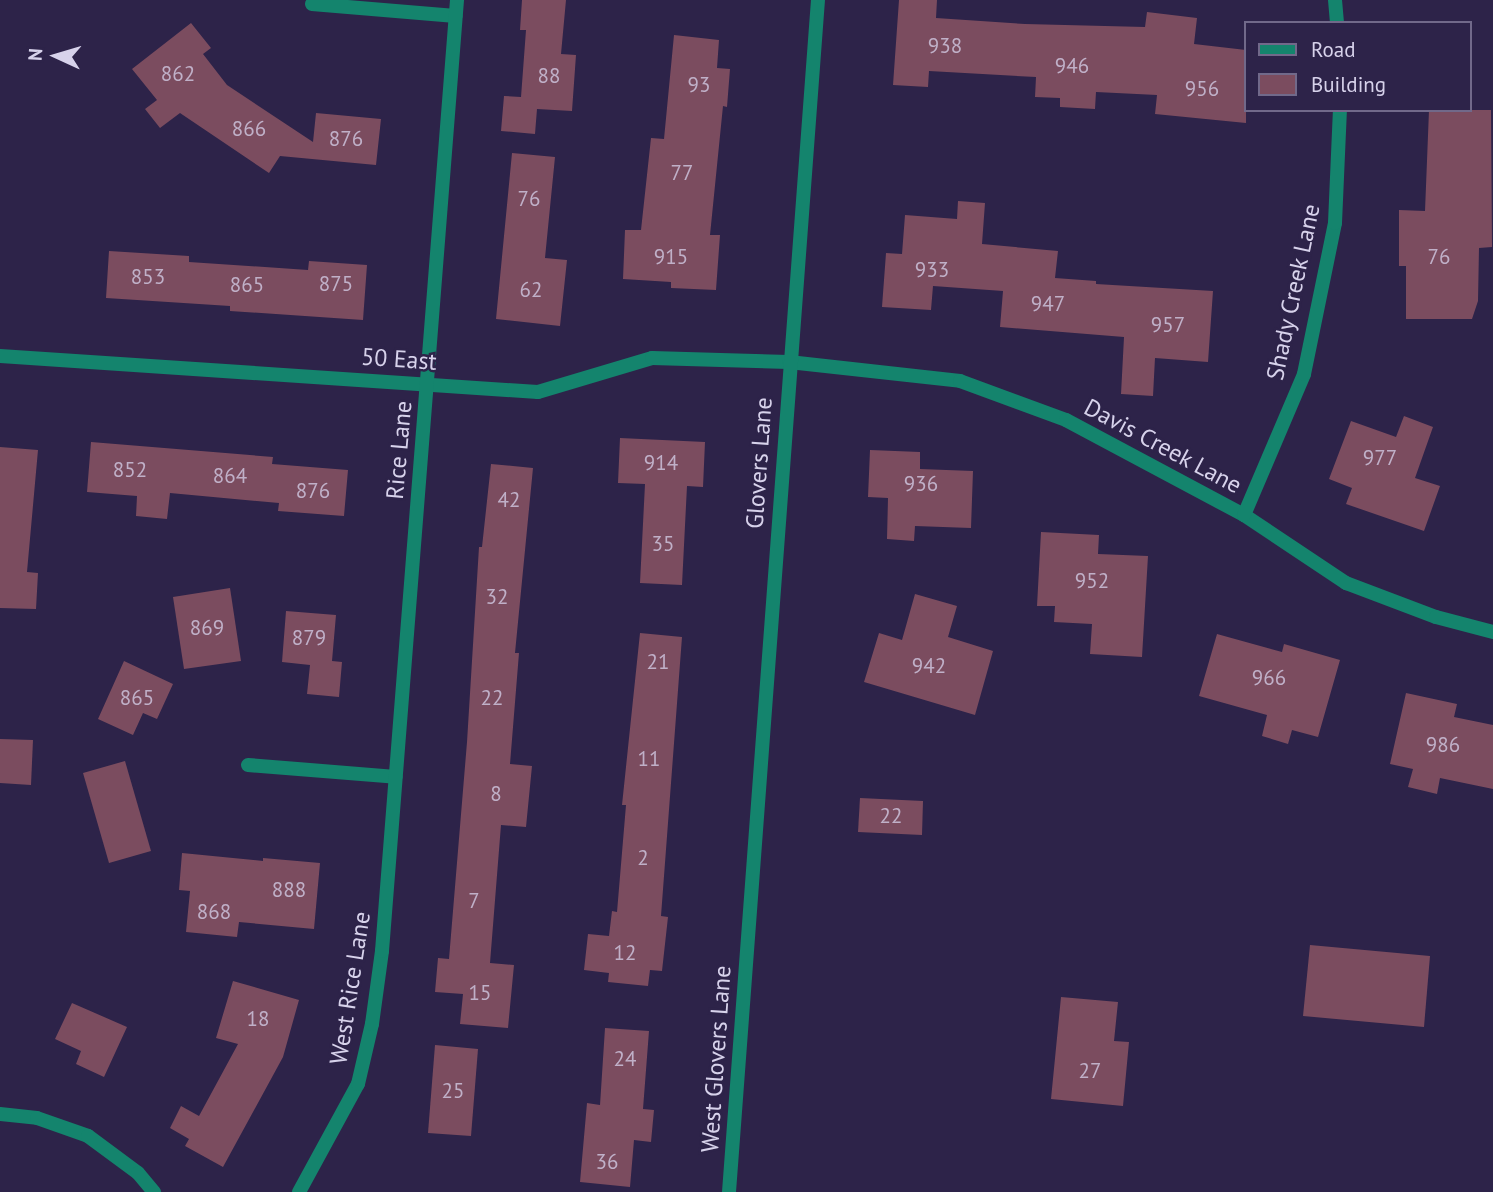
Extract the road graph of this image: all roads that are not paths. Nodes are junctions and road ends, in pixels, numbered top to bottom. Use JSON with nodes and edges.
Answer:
{"nodes":[{"id":1,"x":457,"y":0,"type":"edge"},
{"id":2,"x":818,"y":0,"type":"edge"},
{"id":3,"x":1335,"y":0,"type":"edge"},
{"id":4,"x":312,"y":4,"type":"dead end"},
{"id":5,"x":456,"y":16,"type":"junction"},
{"id":6,"x":1337,"y":21,"type":"edge"},
{"id":7,"x":1340,"y":112,"type":"edge"},
{"id":8,"x":0,"y":355,"type":"edge"},
{"id":9,"x":789,"y":362,"type":"junction"},
{"id":10,"x":427,"y":385,"type":"junction"},
{"id":11,"x":1244,"y":515,"type":"junction"},
{"id":12,"x":1493,"y":632,"type":"edge"},
{"id":13,"x":248,"y":765,"type":"dead end"},
{"id":14,"x":396,"y":777,"type":"junction"},
{"id":15,"x":749,"y":928,"type":"joint"},
{"id":16,"x":0,"y":1114,"type":"edge"},
{"id":17,"x":155,"y":1192,"type":"edge"},
{"id":18,"x":299,"y":1192,"type":"edge"},
{"id":19,"x":729,"y":1192,"type":"edge"}],
"edges":[{"from":1,"to":5,"type":"street","name":"Rice Lane"},
{"from":2,"to":9,"type":"street","name":"Glovers Lane"},
{"from":3,"to":6,"type":"street"},
{"from":4,"to":5,"type":"street"},
{"from":5,"to":10,"type":"street","name":"Rice Lane"},
{"from":7,"to":11,"type":"street","name":"Shady Creek Lane"},
{"from":8,"to":10,"type":"street","name":"50 East"},
{"from":9,"to":10,"type":"street","name":"50 East"},
{"from":9,"to":11,"type":"street","name":"Davis Creek Lane"},
{"from":9,"to":15,"type":"street","name":"Glovers Lane"},
{"from":10,"to":14,"type":"street","name":"Rice Lane"},
{"from":11,"to":12,"type":"street","name":"Davis Creek Lane"},
{"from":13,"to":14,"type":"street"},
{"from":14,"to":18,"type":"street","name":"West Rice Lane"},
{"from":15,"to":19,"type":"street","name":"West Glovers Lane"},
{"from":16,"to":17,"type":"street"}]}
